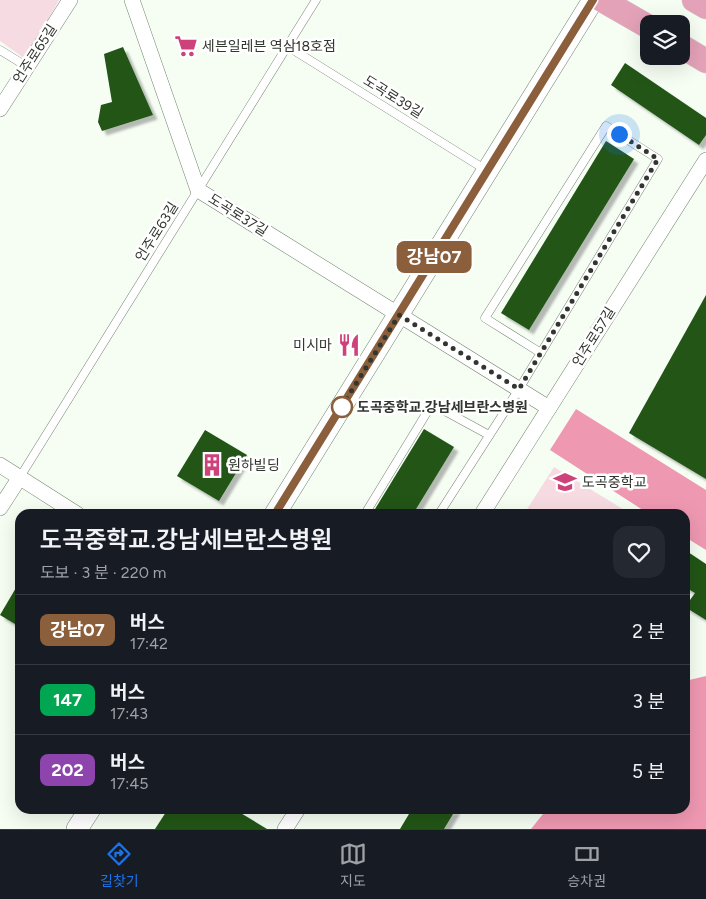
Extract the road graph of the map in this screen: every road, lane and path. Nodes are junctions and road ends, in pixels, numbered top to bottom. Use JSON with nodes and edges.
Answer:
{"nodes":[{"id":1,"x":70,"y":0,"type":"edge"},
{"id":2,"x":132,"y":0,"type":"edge"},
{"id":3,"x":316,"y":0,"type":"edge"},
{"id":4,"x":593,"y":0,"type":"edge"},
{"id":5,"x":602,"y":0,"type":"edge"},
{"id":6,"x":694,"y":0,"type":"edge"},
{"id":7,"x":706,"y":7,"type":"edge"},
{"id":8,"x":640,"y":22,"type":"edge"},
{"id":9,"x":287,"y":46,"type":"junction"},
{"id":10,"x":0,"y":50,"type":"edge"},
{"id":11,"x":690,"y":51,"type":"edge"},
{"id":12,"x":706,"y":61,"type":"edge"},
{"id":13,"x":26,"y":66,"type":"junction"},
{"id":14,"x":0,"y":109,"type":"edge"},
{"id":15,"x":706,"y":160,"type":"edge"},
{"id":16,"x":486,"y":170,"type":"junction"},
{"id":17,"x":198,"y":190,"type":"junction"},
{"id":18,"x":399,"y":315,"type":"junction"},
{"id":19,"x":541,"y":353,"type":"junction"},
{"id":20,"x":519,"y":389,"type":"junction"},
{"id":21,"x":549,"y":408,"type":"junction"},
{"id":22,"x":489,"y":435,"type":"junction"},
{"id":23,"x":0,"y":465,"type":"edge"},
{"id":24,"x":20,"y":477,"type":"junction"},
{"id":25,"x":0,"y":508,"type":"edge"},
{"id":26,"x":69,"y":509,"type":"edge"},
{"id":27,"x":278,"y":509,"type":"edge"},
{"id":28,"x":368,"y":509,"type":"edge"},
{"id":29,"x":442,"y":509,"type":"edge"},
{"id":30,"x":485,"y":509,"type":"edge"},
{"id":31,"x":87,"y":814,"type":"edge"},
{"id":32,"x":295,"y":814,"type":"edge"},
{"id":33,"x":77,"y":829,"type":"edge"},
{"id":34,"x":285,"y":829,"type":"edge"}],
"edges":[{"from":1,"to":13,"type":"street","name":"언주로65길"},
{"from":2,"to":17,"type":"street","name":"도곡로37길"},
{"from":3,"to":9,"type":"lane","name":"언주로63길"},
{"from":4,"to":16,"type":"main road"},
{"from":5,"to":8,"type":"main road"},
{"from":6,"to":7,"type":"main road"},
{"from":9,"to":16,"type":"lane","name":"도곡로39길"},
{"from":9,"to":17,"type":"lane","name":"언주로63길"},
{"from":10,"to":13,"type":"lane"},
{"from":11,"to":12,"type":"main road"},
{"from":13,"to":14,"type":"street","name":"언주로65길"},
{"from":15,"to":21,"type":"street","name":"언주로57길"},
{"from":16,"to":18,"type":"main road"},
{"from":17,"to":18,"type":"street","name":"도곡로37길"},
{"from":17,"to":24,"type":"lane","name":"언주로63길"},
{"from":18,"to":20,"type":"street","name":"도곡로37길"},
{"from":18,"to":27,"type":"main road"},
{"from":19,"to":19,"type":"lane"},
{"from":19,"to":20,"type":"lane"},
{"from":20,"to":21,"type":"street","name":"도곡로37길"},
{"from":20,"to":22,"type":"lane"},
{"from":21,"to":30,"type":"street","name":"언주로57길"},
{"from":22,"to":28,"type":"lane"},
{"from":22,"to":29,"type":"lane"},
{"from":23,"to":24,"type":"street"},
{"from":24,"to":25,"type":"street"},
{"from":24,"to":26,"type":"street"},
{"from":31,"to":33,"type":"main road"},
{"from":32,"to":34,"type":"street"}]}
